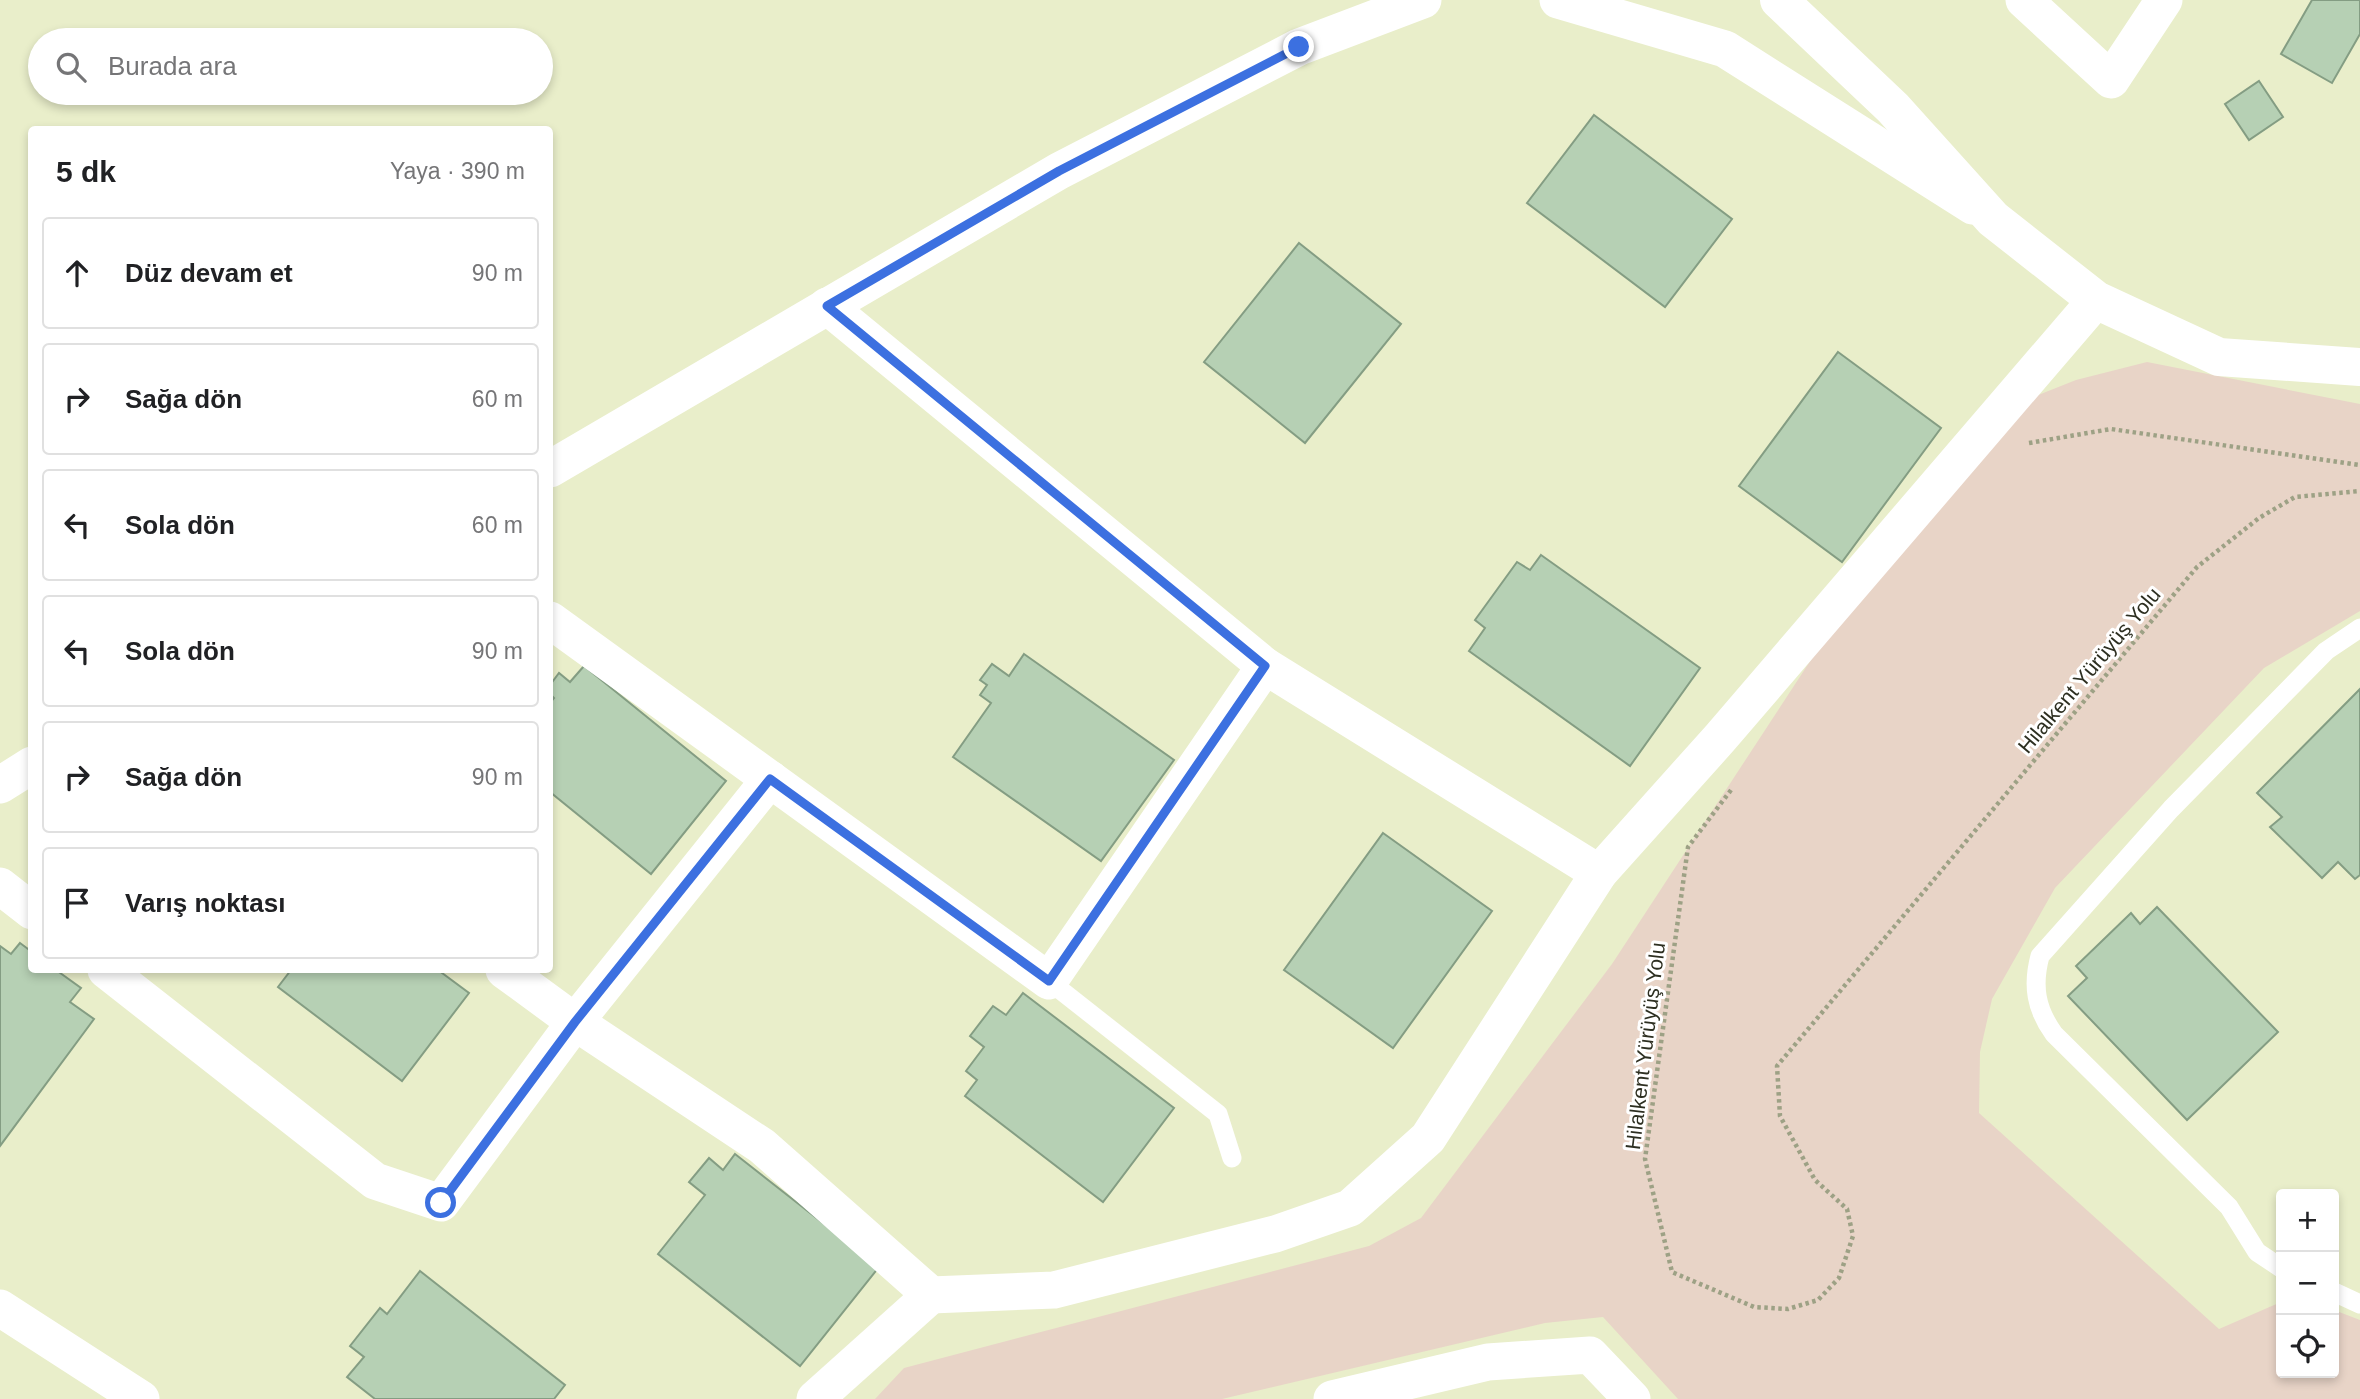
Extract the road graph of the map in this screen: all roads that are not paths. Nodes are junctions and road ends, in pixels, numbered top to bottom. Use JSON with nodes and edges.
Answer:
{"nodes":[{"id":1,"x":1423,"y":0,"type":"edge"},
{"id":2,"x":1558,"y":0,"type":"edge"},
{"id":3,"x":1779,"y":0,"type":"edge"},
{"id":4,"x":2024,"y":0,"type":"edge"},
{"id":5,"x":2164,"y":0,"type":"edge"},
{"id":6,"x":1993,"y":219,"type":"junction"},
{"id":7,"x":2096,"y":300,"type":"junction"},
{"id":8,"x":827,"y":306,"type":"junction"},
{"id":9,"x":2360,"y":367,"type":"edge"},
{"id":10,"x":553,"y":467,"type":"edge"},
{"id":11,"x":553,"y":622,"type":"edge"},
{"id":12,"x":2360,"y":628,"type":"edge"},
{"id":13,"x":1265,"y":666,"type":"junction"},
{"id":14,"x":28,"y":768,"type":"edge"},
{"id":15,"x":770,"y":779,"type":"junction"},
{"id":16,"x":0,"y":785,"type":"edge"},
{"id":17,"x":1599,"y":873,"type":"junction"},
{"id":18,"x":0,"y":886,"type":"edge"},
{"id":19,"x":28,"y":908,"type":"edge"},
{"id":20,"x":110,"y":973,"type":"edge"},
{"id":21,"x":508,"y":973,"type":"edge"},
{"id":22,"x":1049,"y":981,"type":"junction"},
{"id":23,"x":575,"y":1022,"type":"junction"},
{"id":24,"x":1232,"y":1158,"type":"dead end"},
{"id":25,"x":2276,"y":1265,"type":"edge"},
{"id":26,"x":2339,"y":1294,"type":"edge"},
{"id":27,"x":931,"y":1295,"type":"junction"},
{"id":28,"x":2360,"y":1304,"type":"edge"},
{"id":29,"x":0,"y":1308,"type":"edge"},
{"id":30,"x":141,"y":1399,"type":"edge"},
{"id":31,"x":815,"y":1399,"type":"edge"},
{"id":32,"x":1332,"y":1399,"type":"edge"},
{"id":33,"x":1632,"y":1399,"type":"edge"}],
"edges":[{"from":1,"to":8,"type":"street"},
{"from":2,"to":6,"type":"street"},
{"from":3,"to":6,"type":"street"},
{"from":4,"to":5,"type":"street"},
{"from":6,"to":7,"type":"street"},
{"from":7,"to":9,"type":"street"},
{"from":7,"to":17,"type":"street"},
{"from":8,"to":10,"type":"street"},
{"from":8,"to":13,"type":"street"},
{"from":11,"to":15,"type":"street"},
{"from":12,"to":25,"type":"lane"},
{"from":13,"to":17,"type":"street"},
{"from":13,"to":22,"type":"street"},
{"from":14,"to":16,"type":"street"},
{"from":15,"to":22,"type":"street"},
{"from":15,"to":23,"type":"street"},
{"from":17,"to":27,"type":"street"},
{"from":18,"to":19,"type":"street"},
{"from":20,"to":23,"type":"street"},
{"from":21,"to":23,"type":"street"},
{"from":22,"to":24,"type":"lane"},
{"from":23,"to":27,"type":"street"},
{"from":26,"to":28,"type":"lane"},
{"from":27,"to":31,"type":"street"},
{"from":29,"to":30,"type":"street"},
{"from":32,"to":33,"type":"street"}]}
